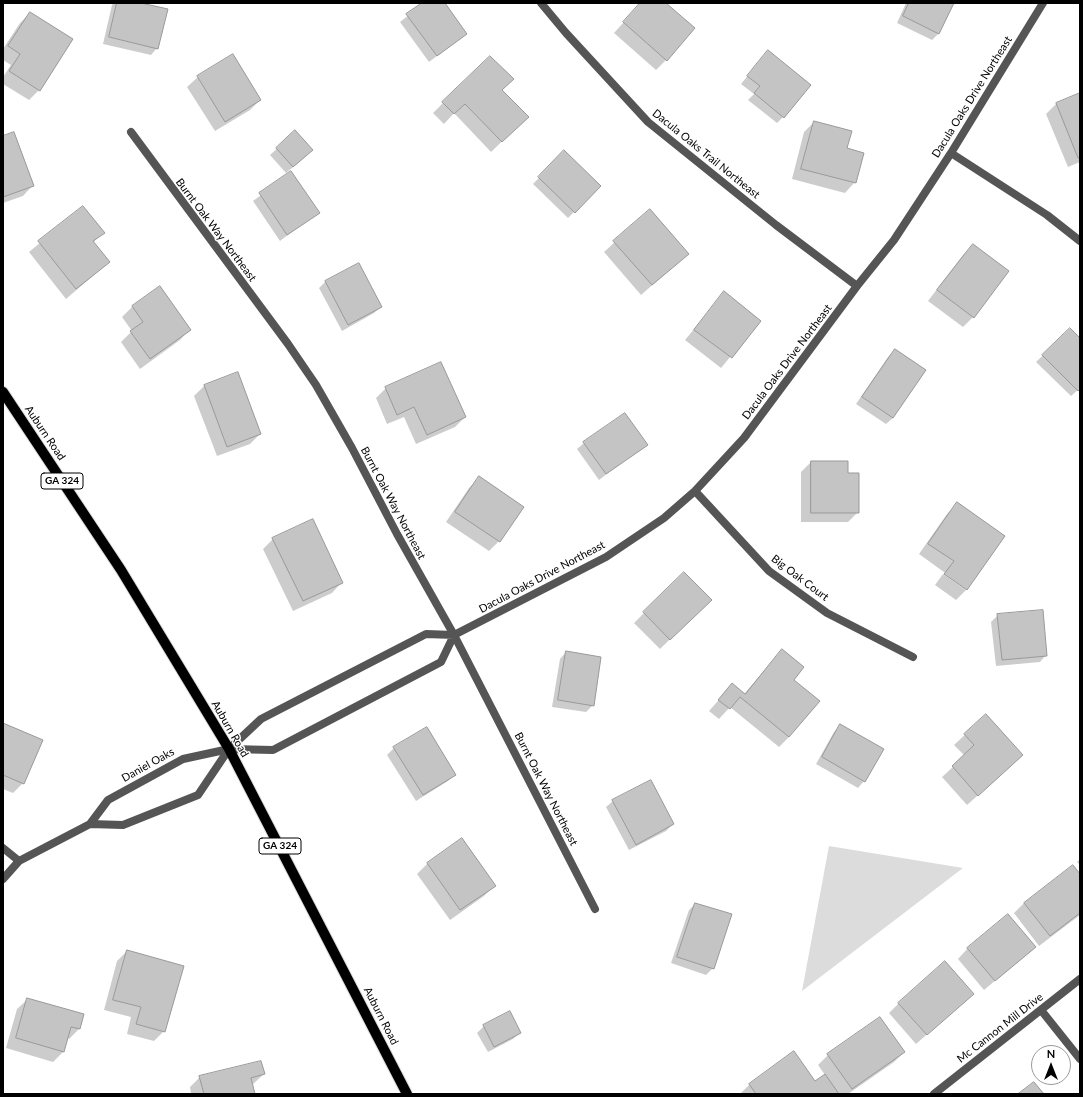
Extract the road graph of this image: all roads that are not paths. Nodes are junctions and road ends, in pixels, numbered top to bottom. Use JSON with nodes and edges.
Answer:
{"nodes":[{"id":1,"x":542,"y":3,"type":"edge"},
{"id":2,"x":1043,"y":3,"type":"edge"},
{"id":3,"x":131,"y":132,"type":"dead end"},
{"id":4,"x":951,"y":153,"type":"junction"},
{"id":5,"x":1080,"y":241,"type":"edge"},
{"id":6,"x":857,"y":286,"type":"junction"},
{"id":7,"x":3,"y":392,"type":"edge"},
{"id":8,"x":695,"y":491,"type":"junction"},
{"id":9,"x":454,"y":636,"type":"junction"},
{"id":10,"x":913,"y":657,"type":"dead end"},
{"id":11,"x":229,"y":749,"type":"junction"},
{"id":12,"x":90,"y":824,"type":"junction"},
{"id":13,"x":3,"y":848,"type":"edge"},
{"id":14,"x":19,"y":861,"type":"junction"},
{"id":15,"x":3,"y":879,"type":"edge"},
{"id":16,"x":596,"y":908,"type":"dead end"},
{"id":17,"x":1080,"y":979,"type":"edge"},
{"id":18,"x":1041,"y":1010,"type":"junction"},
{"id":19,"x":1080,"y":1059,"type":"edge"},
{"id":20,"x":407,"y":1094,"type":"edge"},
{"id":21,"x":934,"y":1094,"type":"edge"}],
"edges":[{"from":1,"to":6,"type":"street","name":"Dacula Oaks Trail Northeast"},
{"from":2,"to":4,"type":"street","name":"Dacula Oaks Drive Northeast"},
{"from":3,"to":9,"type":"street","name":"Burnt Oak Way Northeast"},
{"from":4,"to":5,"type":"street"},
{"from":4,"to":6,"type":"street","name":"Dacula Oaks Drive Northeast"},
{"from":6,"to":8,"type":"street","name":"Dacula Oaks Drive Northeast"},
{"from":7,"to":11,"type":"main road","name":"Auburn Road","number":"GA 324"},
{"from":8,"to":9,"type":"street","name":"Dacula Oaks Drive Northeast"},
{"from":8,"to":10,"type":"street","name":"Big Oak Court"},
{"from":9,"to":11,"type":"street"},
{"from":9,"to":11,"type":"street"},
{"from":9,"to":16,"type":"street","name":"Burnt Oak Way Northeast"},
{"from":11,"to":12,"type":"street","name":"Daniel Oaks"},
{"from":11,"to":12,"type":"street"},
{"from":11,"to":20,"type":"main road","name":"Auburn Road","number":"GA 324"},
{"from":12,"to":14,"type":"street"},
{"from":13,"to":14,"type":"street"},
{"from":14,"to":15,"type":"street"},
{"from":17,"to":18,"type":"street","name":"Mc Cannon Mill Drive"},
{"from":18,"to":19,"type":"street"},
{"from":18,"to":21,"type":"street","name":"Mc Cannon Mill Drive"}]}
